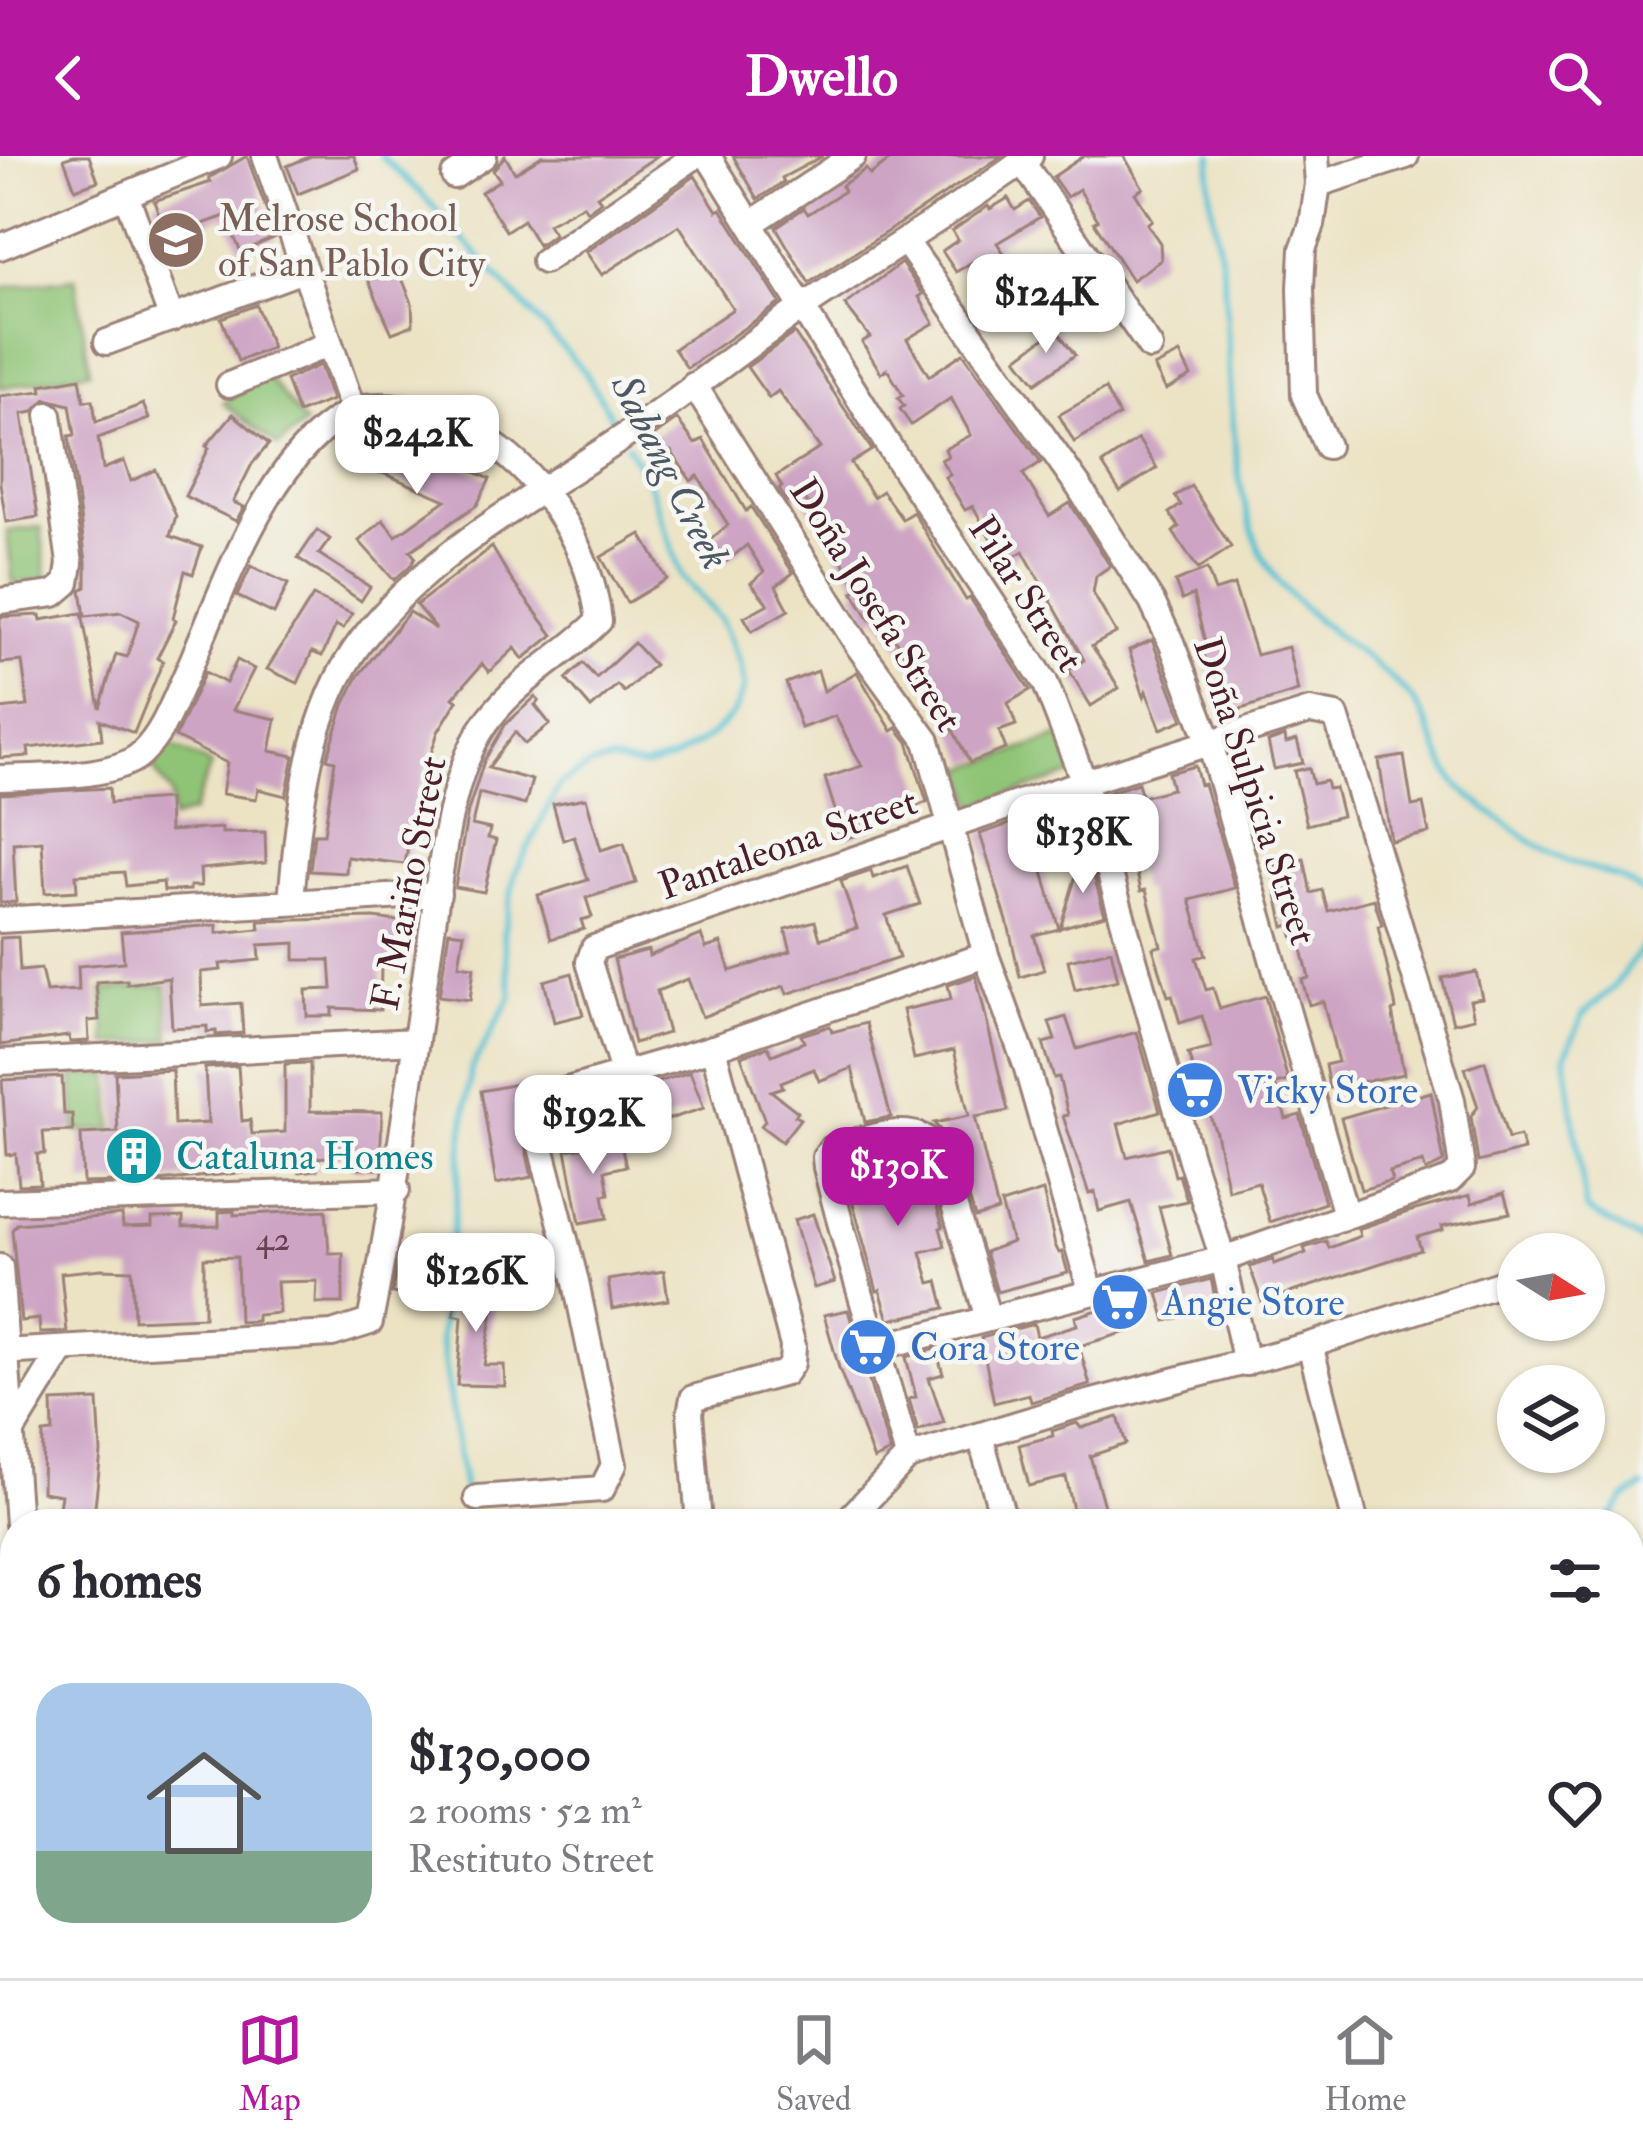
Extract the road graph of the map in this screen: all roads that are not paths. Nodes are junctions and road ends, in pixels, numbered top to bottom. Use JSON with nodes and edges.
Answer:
{"nodes":[{"id":1,"x":219,"y":156,"type":"edge"},
{"id":2,"x":265,"y":156,"type":"edge"},
{"id":3,"x":484,"y":156,"type":"edge"},
{"id":4,"x":695,"y":156,"type":"edge"},
{"id":5,"x":709,"y":156,"type":"edge"},
{"id":6,"x":853,"y":156,"type":"edge"},
{"id":7,"x":1316,"y":156,"type":"edge"},
{"id":8,"x":1406,"y":156,"type":"edge"},
{"id":9,"x":1026,"y":159,"type":"edge"},
{"id":10,"x":454,"y":176,"type":"dead end"},
{"id":11,"x":1318,"y":184,"type":"junction"},
{"id":12,"x":126,"y":195,"type":"junction"},
{"id":13,"x":752,"y":223,"type":"junction"},
{"id":14,"x":906,"y":242,"type":"junction"},
{"id":15,"x":0,"y":248,"type":"edge"},
{"id":16,"x":544,"y":261,"type":"dead end"},
{"id":17,"x":303,"y":270,"type":"junction"},
{"id":18,"x":803,"y":307,"type":"junction"},
{"id":19,"x":172,"y":320,"type":"junction"},
{"id":20,"x":107,"y":342,"type":"dead end"},
{"id":21,"x":329,"y":344,"type":"junction"},
{"id":22,"x":1150,"y":347,"type":"dead end"},
{"id":23,"x":229,"y":385,"type":"dead end"},
{"id":24,"x":694,"y":385,"type":"junction"},
{"id":25,"x":353,"y":410,"type":"junction"},
{"id":26,"x":49,"y":415,"type":"dead end"},
{"id":27,"x":1327,"y":446,"type":"dead end"},
{"id":28,"x":544,"y":490,"type":"junction"},
{"id":29,"x":0,"y":601,"type":"edge"},
{"id":30,"x":1210,"y":743,"type":"junction"},
{"id":31,"x":0,"y":778,"type":"edge"},
{"id":32,"x":1084,"y":782,"type":"junction"},
{"id":33,"x":951,"y":827,"type":"junction"},
{"id":34,"x":438,"y":894,"type":"junction"},
{"id":35,"x":291,"y":900,"type":"junction"},
{"id":36,"x":0,"y":920,"type":"edge"},
{"id":37,"x":986,"y":956,"type":"junction"},
{"id":38,"x":416,"y":1041,"type":"junction"},
{"id":39,"x":713,"y":1048,"type":"junction"},
{"id":40,"x":0,"y":1063,"type":"edge"},
{"id":41,"x":623,"y":1072,"type":"junction"},
{"id":42,"x":397,"y":1190,"type":"junction"},
{"id":43,"x":0,"y":1202,"type":"edge"},
{"id":44,"x":1346,"y":1215,"type":"junction"},
{"id":45,"x":1222,"y":1259,"type":"junction"},
{"id":46,"x":0,"y":1268,"type":"edge"},
{"id":47,"x":1497,"y":1285,"type":"edge"},
{"id":48,"x":1091,"y":1292,"type":"junction"},
{"id":49,"x":988,"y":1318,"type":"junction"},
{"id":50,"x":1310,"y":1346,"type":"junction"},
{"id":51,"x":879,"y":1347,"type":"junction"},
{"id":52,"x":62,"y":1350,"type":"junction"},
{"id":53,"x":3,"y":1352,"type":"edge"},
{"id":54,"x":1246,"y":1363,"type":"junction"},
{"id":55,"x":12,"y":1431,"type":"junction"},
{"id":56,"x":980,"y":1436,"type":"junction"},
{"id":57,"x":908,"y":1457,"type":"junction"},
{"id":58,"x":477,"y":1498,"type":"dead end"},
{"id":59,"x":17,"y":1509,"type":"edge"},
{"id":60,"x":698,"y":1509,"type":"edge"},
{"id":61,"x":858,"y":1509,"type":"edge"},
{"id":62,"x":1001,"y":1509,"type":"edge"},
{"id":63,"x":1352,"y":1509,"type":"edge"}],
"edges":[{"from":1,"to":12,"type":"street"},
{"from":2,"to":17,"type":"street"},
{"from":3,"to":10,"type":"street"},
{"from":4,"to":16,"type":"street"},
{"from":5,"to":13,"type":"street","name":"Pilar Street"},
{"from":6,"to":13,"type":"street"},
{"from":7,"to":11,"type":"street"},
{"from":8,"to":11,"type":"street"},
{"from":9,"to":14,"type":"street"},
{"from":9,"to":22,"type":"street"},
{"from":11,"to":27,"type":"street"},
{"from":12,"to":15,"type":"street"},
{"from":12,"to":19,"type":"street"},
{"from":13,"to":18,"type":"street","name":"Pilar Street"},
{"from":14,"to":18,"type":"street"},
{"from":14,"to":30,"type":"street","name":"Doña Sulpicia Street"},
{"from":17,"to":19,"type":"street"},
{"from":17,"to":21,"type":"street"},
{"from":18,"to":24,"type":"street"},
{"from":18,"to":32,"type":"street","name":"Pilar Street"},
{"from":19,"to":20,"type":"street"},
{"from":21,"to":23,"type":"street"},
{"from":21,"to":25,"type":"street"},
{"from":24,"to":28,"type":"street"},
{"from":24,"to":33,"type":"street","name":"Doña Josefa Street"},
{"from":25,"to":28,"type":"street","name":"F. Mariño Street"},
{"from":25,"to":31,"type":"street"},
{"from":26,"to":29,"type":"street"},
{"from":28,"to":34,"type":"street","name":"F. Mariño Street"},
{"from":28,"to":35,"type":"street"},
{"from":30,"to":32,"type":"street","name":"Pantaleona Street"},
{"from":30,"to":44,"type":"street","name":"Doña Sulpicia Street"},
{"from":30,"to":44,"type":"street","name":"Pantaleona Street"},
{"from":32,"to":33,"type":"street","name":"Pantaleona Street"},
{"from":32,"to":45,"type":"street","name":"Pilar Street"},
{"from":33,"to":37,"type":"street","name":"Doña Josefa Street"},
{"from":33,"to":41,"type":"street","name":"Pantaleona Street"},
{"from":34,"to":35,"type":"street"},
{"from":34,"to":38,"type":"street","name":"F. Mariño Street"},
{"from":35,"to":36,"type":"street"},
{"from":37,"to":39,"type":"street"},
{"from":37,"to":48,"type":"street","name":"Doña Josefa Street"},
{"from":38,"to":40,"type":"street"},
{"from":38,"to":42,"type":"street","name":"F. Mariño Street"},
{"from":39,"to":41,"type":"street"},
{"from":39,"to":60,"type":"street"},
{"from":41,"to":58,"type":"street"},
{"from":42,"to":43,"type":"street"},
{"from":42,"to":52,"type":"street","name":"F. Mariño Street"},
{"from":44,"to":45,"type":"street"},
{"from":45,"to":48,"type":"street"},
{"from":45,"to":54,"type":"street","name":"Pilar Street"},
{"from":46,"to":53,"type":"street"},
{"from":47,"to":50,"type":"street"},
{"from":48,"to":49,"type":"street"},
{"from":49,"to":51,"type":"street"},
{"from":49,"to":51,"type":"street"},
{"from":50,"to":54,"type":"street"},
{"from":50,"to":63,"type":"street"},
{"from":51,"to":57,"type":"street"},
{"from":52,"to":53,"type":"street","name":"F. Mariño Street"},
{"from":52,"to":55,"type":"street"},
{"from":53,"to":55,"type":"street"},
{"from":54,"to":56,"type":"street"},
{"from":55,"to":59,"type":"street"},
{"from":56,"to":57,"type":"street"},
{"from":56,"to":62,"type":"street"},
{"from":57,"to":61,"type":"street"}]}
